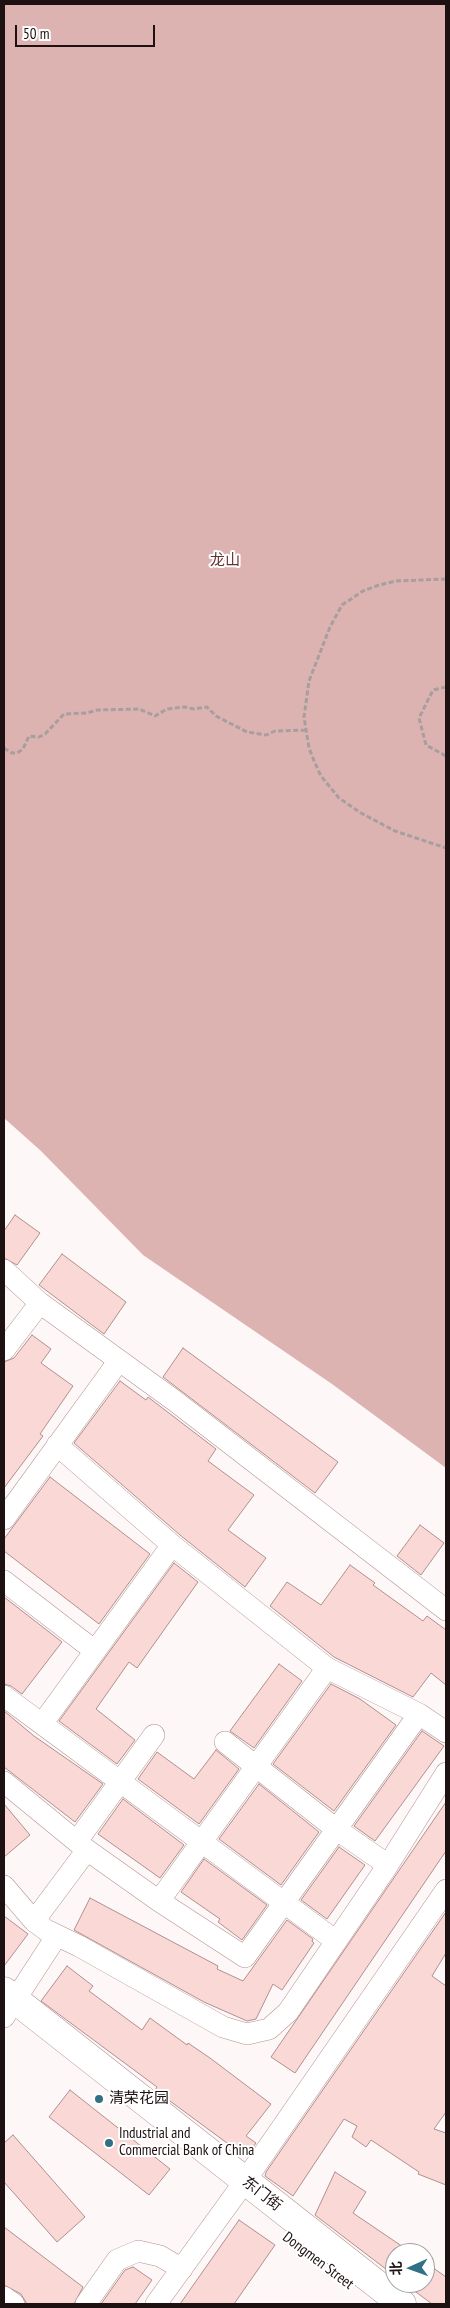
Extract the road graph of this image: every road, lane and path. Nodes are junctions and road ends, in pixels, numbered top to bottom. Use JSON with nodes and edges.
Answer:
{"nodes":[{"id":1,"x":446,"y":578,"type":"edge"},
{"id":2,"x":446,"y":687,"type":"edge"},
{"id":3,"x":306,"y":730,"type":"junction"},
{"id":4,"x":4,"y":748,"type":"edge"},
{"id":5,"x":446,"y":756,"type":"edge"},
{"id":6,"x":446,"y":848,"type":"edge"},
{"id":7,"x":4,"y":1270,"type":"edge"},
{"id":8,"x":40,"y":1304,"type":"junction"},
{"id":9,"x":4,"y":1350,"type":"edge"},
{"id":10,"x":118,"y":1362,"type":"junction"},
{"id":11,"x":57,"y":1445,"type":"junction"},
{"id":12,"x":4,"y":1519,"type":"edge"},
{"id":13,"x":172,"y":1545,"type":"junction"},
{"id":14,"x":4,"y":1581,"type":"edge"},
{"id":15,"x":446,"y":1610,"type":"edge"},
{"id":16,"x":95,"y":1650,"type":"junction"},
{"id":17,"x":327,"y":1668,"type":"junction"},
{"id":18,"x":4,"y":1696,"type":"edge"},
{"id":19,"x":419,"y":1714,"type":"junction"},
{"id":20,"x":42,"y":1724,"type":"junction"},
{"id":21,"x":446,"y":1732,"type":"edge"},
{"id":22,"x":154,"y":1735,"type":"dead end"},
{"id":23,"x":225,"y":1742,"type":"dead end"},
{"id":24,"x":256,"y":1766,"type":"junction"},
{"id":25,"x":446,"y":1773,"type":"edge"},
{"id":26,"x":4,"y":1782,"type":"edge"},
{"id":27,"x":120,"y":1782,"type":"junction"},
{"id":28,"x":336,"y":1829,"type":"junction"},
{"id":29,"x":202,"y":1841,"type":"junction"},
{"id":30,"x":82,"y":1845,"type":"junction"},
{"id":31,"x":388,"y":1865,"type":"junction"},
{"id":32,"x":4,"y":1886,"type":"edge"},
{"id":33,"x":446,"y":1890,"type":"edge"},
{"id":34,"x":159,"y":1901,"type":"junction"},
{"id":35,"x":284,"y":1903,"type":"junction"},
{"id":36,"x":34,"y":1921,"type":"junction"},
{"id":37,"x":56,"y":1937,"type":"junction"},
{"id":38,"x":336,"y":1941,"type":"junction"},
{"id":39,"x":7,"y":2006,"type":"edge"},
{"id":40,"x":240,"y":2188,"type":"junction"},
{"id":41,"x":182,"y":2269,"type":"junction"},
{"id":42,"x":4,"y":2297,"type":"edge"},
{"id":43,"x":14,"y":2304,"type":"edge"},
{"id":44,"x":86,"y":2304,"type":"edge"},
{"id":45,"x":156,"y":2304,"type":"edge"},
{"id":46,"x":376,"y":2304,"type":"edge"},
{"id":47,"x":402,"y":2304,"type":"edge"}],
"edges":[{"from":1,"to":3,"type":"path"},
{"from":2,"to":5,"type":"path"},
{"from":3,"to":4,"type":"path"},
{"from":3,"to":6,"type":"path"},
{"from":7,"to":8,"type":"street"},
{"from":8,"to":9,"type":"street"},
{"from":8,"to":10,"type":"street"},
{"from":10,"to":11,"type":"street"},
{"from":10,"to":15,"type":"street"},
{"from":11,"to":12,"type":"street"},
{"from":11,"to":13,"type":"street"},
{"from":13,"to":16,"type":"street"},
{"from":13,"to":17,"type":"street"},
{"from":14,"to":16,"type":"street"},
{"from":16,"to":20,"type":"street"},
{"from":17,"to":19,"type":"street"},
{"from":17,"to":24,"type":"street"},
{"from":18,"to":20,"type":"street"},
{"from":19,"to":21,"type":"street"},
{"from":19,"to":28,"type":"street"},
{"from":20,"to":27,"type":"street"},
{"from":22,"to":27,"type":"street"},
{"from":23,"to":24,"type":"street"},
{"from":24,"to":28,"type":"street"},
{"from":24,"to":29,"type":"street"},
{"from":25,"to":31,"type":"street"},
{"from":26,"to":30,"type":"street"},
{"from":27,"to":29,"type":"street"},
{"from":27,"to":30,"type":"street"},
{"from":28,"to":31,"type":"street"},
{"from":28,"to":35,"type":"street"},
{"from":29,"to":34,"type":"street"},
{"from":29,"to":35,"type":"street"},
{"from":30,"to":34,"type":"street"},
{"from":30,"to":36,"type":"street"},
{"from":31,"to":38,"type":"street"},
{"from":32,"to":36,"type":"street"},
{"from":33,"to":40,"type":"street"},
{"from":34,"to":35,"type":"street"},
{"from":35,"to":38,"type":"street"},
{"from":36,"to":37,"type":"street"},
{"from":37,"to":38,"type":"street"},
{"from":37,"to":39,"type":"street"},
{"from":39,"to":40,"type":"street","name":"东门街"},
{"from":40,"to":41,"type":"street"},
{"from":40,"to":46,"type":"street","name":"Dongmen Street"},
{"from":40,"to":47,"type":"street","name":"东门街"},
{"from":41,"to":44,"type":"street"},
{"from":41,"to":45,"type":"street"},
{"from":42,"to":43,"type":"street"}]}
